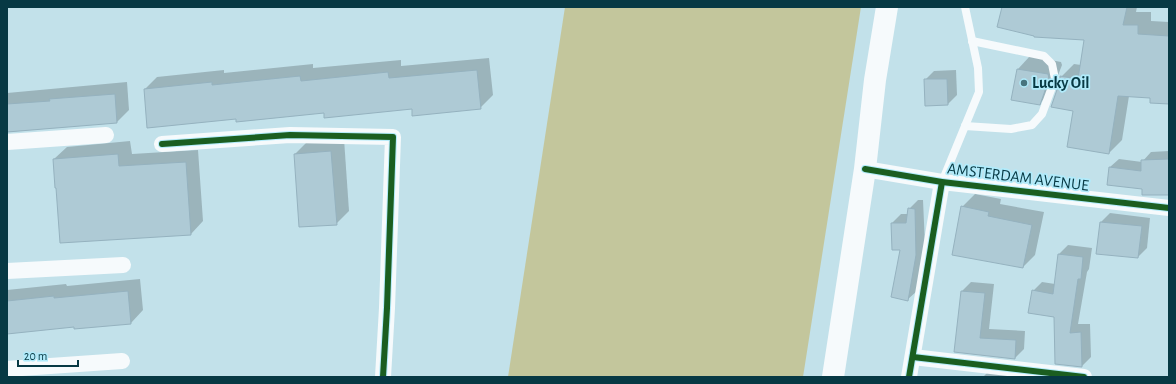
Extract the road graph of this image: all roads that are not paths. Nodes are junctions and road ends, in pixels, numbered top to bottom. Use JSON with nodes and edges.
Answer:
{"nodes":[{"id":1,"x":887,"y":7,"type":"edge"},
{"id":2,"x":965,"y":7,"type":"edge"},
{"id":3,"x":972,"y":41,"type":"junction"},
{"id":4,"x":965,"y":126,"type":"junction"},
{"id":5,"x":106,"y":135,"type":"dead end"},
{"id":6,"x":7,"y":142,"type":"edge"},
{"id":7,"x":162,"y":144,"type":"dead end"},
{"id":8,"x":866,"y":169,"type":"junction"},
{"id":9,"x":942,"y":182,"type":"junction"},
{"id":10,"x":1169,"y":208,"type":"edge"},
{"id":11,"x":123,"y":265,"type":"dead end"},
{"id":12,"x":7,"y":271,"type":"edge"},
{"id":13,"x":913,"y":357,"type":"junction"},
{"id":14,"x":122,"y":361,"type":"dead end"},
{"id":15,"x":7,"y":369,"type":"edge"},
{"id":16,"x":383,"y":377,"type":"edge"},
{"id":17,"x":833,"y":377,"type":"edge"},
{"id":18,"x":909,"y":377,"type":"edge"},
{"id":19,"x":1084,"y":377,"type":"edge"}],
"edges":[{"from":1,"to":8,"type":"highway"},
{"from":2,"to":3,"type":"lane"},
{"from":3,"to":4,"type":"lane"},
{"from":3,"to":4,"type":"lane"},
{"from":4,"to":9,"type":"lane"},
{"from":5,"to":6,"type":"street"},
{"from":7,"to":16,"type":"street"},
{"from":8,"to":9,"type":"street","name":"AMSTERDAM AVENUE"},
{"from":8,"to":17,"type":"highway"},
{"from":9,"to":10,"type":"street","name":"AMSTERDAM AVENUE"},
{"from":9,"to":13,"type":"street"},
{"from":11,"to":12,"type":"street"},
{"from":13,"to":18,"type":"street"},
{"from":13,"to":19,"type":"street"},
{"from":14,"to":15,"type":"street"}]}
